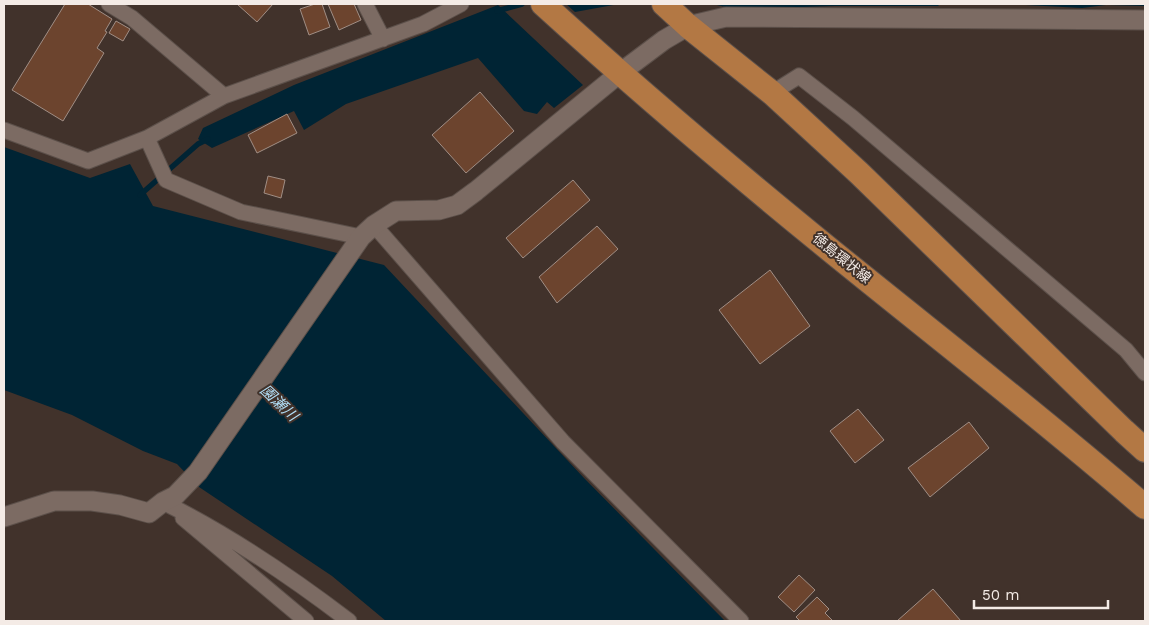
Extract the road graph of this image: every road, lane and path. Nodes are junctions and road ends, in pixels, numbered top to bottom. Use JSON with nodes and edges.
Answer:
{"nodes":[{"id":1,"x":109,"y":4,"type":"edge"},
{"id":2,"x":364,"y":4,"type":"edge"},
{"id":3,"x":461,"y":4,"type":"edge"},
{"id":4,"x":543,"y":4,"type":"edge"},
{"id":5,"x":664,"y":4,"type":"edge"},
{"id":6,"x":1145,"y":20,"type":"edge"},
{"id":7,"x":688,"y":26,"type":"junction"},
{"id":8,"x":382,"y":39,"type":"junction"},
{"id":9,"x":620,"y":72,"type":"junction"},
{"id":10,"x":772,"y":93,"type":"junction"},
{"id":11,"x":224,"y":96,"type":"junction"},
{"id":12,"x":4,"y":130,"type":"edge"},
{"id":13,"x":147,"y":138,"type":"junction"},
{"id":14,"x":364,"y":235,"type":"junction"},
{"id":15,"x":1145,"y":373,"type":"edge"},
{"id":16,"x":1145,"y":450,"type":"edge"},
{"id":17,"x":169,"y":499,"type":"junction"},
{"id":18,"x":1145,"y":507,"type":"edge"},
{"id":19,"x":4,"y":517,"type":"edge"},
{"id":20,"x":306,"y":621,"type":"edge"},
{"id":21,"x":349,"y":621,"type":"edge"},
{"id":22,"x":741,"y":621,"type":"edge"}],
"edges":[{"from":1,"to":11,"type":"street"},
{"from":2,"to":8,"type":"street"},
{"from":3,"to":8,"type":"street"},
{"from":4,"to":9,"type":"main road","name":"徳島環状線"},
{"from":5,"to":7,"type":"main road"},
{"from":6,"to":7,"type":"street"},
{"from":7,"to":9,"type":"street"},
{"from":7,"to":10,"type":"main road"},
{"from":8,"to":11,"type":"street"},
{"from":9,"to":14,"type":"street"},
{"from":9,"to":18,"type":"main road","name":"徳島環状線"},
{"from":10,"to":15,"type":"street"},
{"from":10,"to":16,"type":"main road"},
{"from":11,"to":13,"type":"street"},
{"from":12,"to":13,"type":"street"},
{"from":13,"to":14,"type":"street"},
{"from":14,"to":17,"type":"street"},
{"from":14,"to":22,"type":"street"},
{"from":17,"to":19,"type":"street"},
{"from":17,"to":20,"type":"street"},
{"from":17,"to":21,"type":"street"}]}
